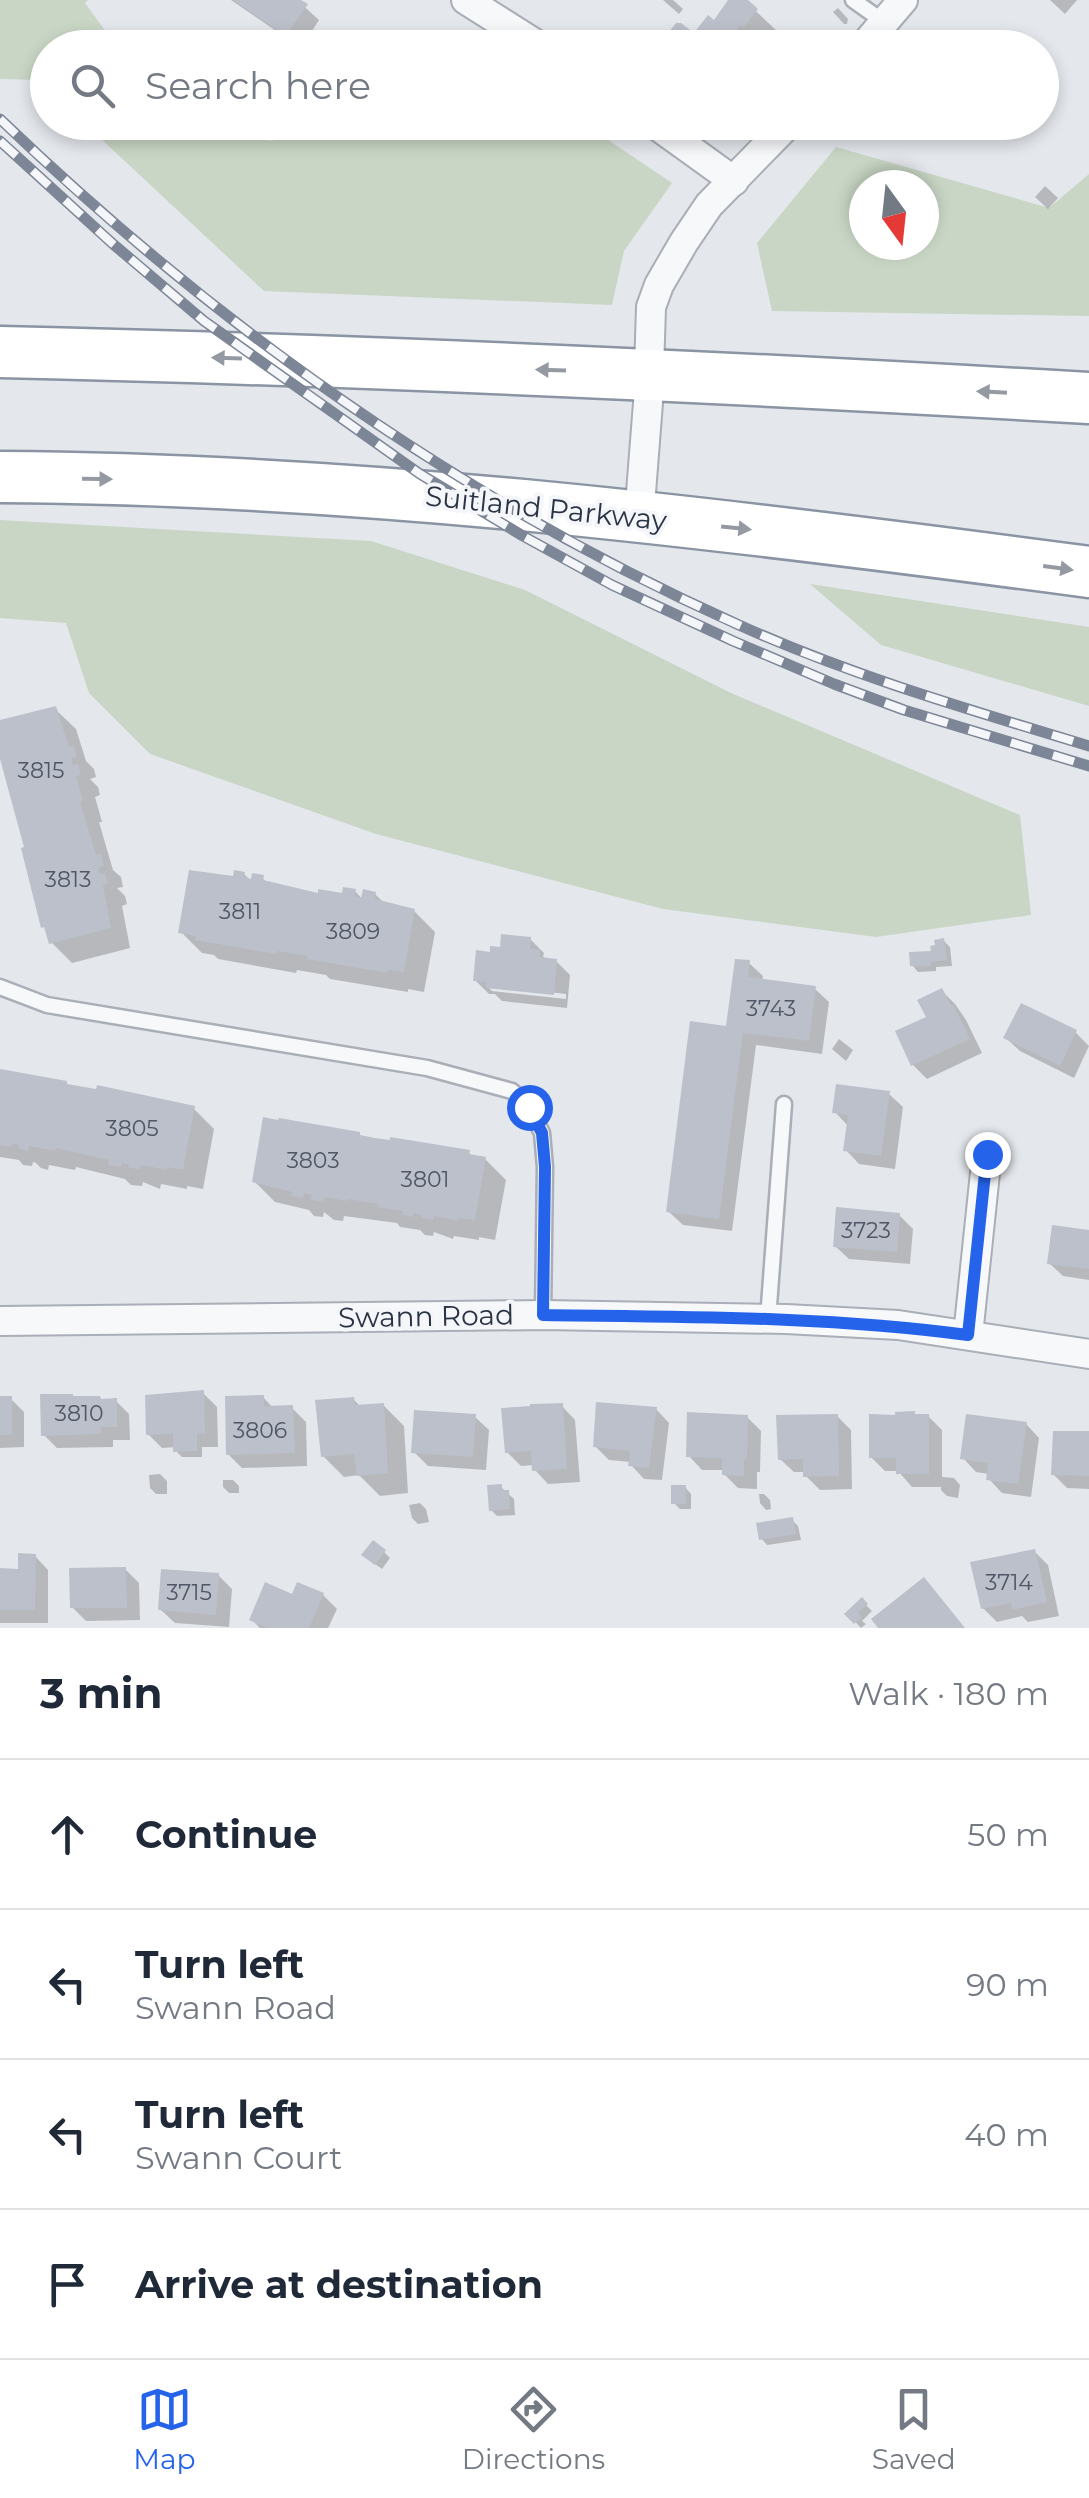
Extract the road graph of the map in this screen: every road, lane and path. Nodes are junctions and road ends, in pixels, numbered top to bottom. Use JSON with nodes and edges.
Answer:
{"nodes":[{"id":1,"x":466,"y":0,"type":"edge"},
{"id":2,"x":853,"y":0,"type":"edge"},
{"id":3,"x":903,"y":0,"type":"edge"},
{"id":4,"x":884,"y":22,"type":"junction"},
{"id":5,"x":514,"y":30,"type":"edge"},
{"id":6,"x":877,"y":30,"type":"edge"},
{"id":7,"x":677,"y":140,"type":"edge"},
{"id":8,"x":773,"y":140,"type":"edge"},
{"id":9,"x":734,"y":182,"type":"junction"},
{"id":10,"x":0,"y":352,"type":"edge"},
{"id":11,"x":649,"y":374,"type":"junction"},
{"id":12,"x":1089,"y":398,"type":"edge"},
{"id":13,"x":0,"y":477,"type":"edge"},
{"id":14,"x":639,"y":518,"type":"junction"},
{"id":15,"x":1089,"y":572,"type":"edge"},
{"id":16,"x":0,"y":987,"type":"edge"},
{"id":17,"x":784,"y":1104,"type":"dead end"},
{"id":18,"x":987,"y":1154,"type":"dead end"},
{"id":19,"x":543,"y":1315,"type":"junction"},
{"id":20,"x":768,"y":1319,"type":"junction"},
{"id":21,"x":0,"y":1321,"type":"edge"},
{"id":22,"x":968,"y":1335,"type":"junction"},
{"id":23,"x":1089,"y":1354,"type":"edge"}],
"edges":[{"from":1,"to":5,"type":"street"},
{"from":2,"to":4,"type":"lane"},
{"from":3,"to":4,"type":"street"},
{"from":4,"to":6,"type":"street"},
{"from":7,"to":9,"type":"street"},
{"from":8,"to":9,"type":"street"},
{"from":9,"to":11,"type":"street"},
{"from":11,"to":10,"type":"highway","one_way":true},
{"from":12,"to":11,"type":"highway","one_way":true},
{"from":11,"to":14,"type":"street"},
{"from":13,"to":14,"type":"highway","name":"Suitland Parkway","one_way":true},
{"from":14,"to":15,"type":"highway","name":"Suitland Parkway","one_way":true},
{"from":16,"to":19,"type":"lane"},
{"from":17,"to":20,"type":"lane"},
{"from":18,"to":22,"type":"street"},
{"from":19,"to":20,"type":"street","name":"Swann Road"},
{"from":19,"to":21,"type":"street","name":"Swann Road"},
{"from":20,"to":22,"type":"street","name":"Swann Road"},
{"from":22,"to":23,"type":"street","name":"Swann Road"}]}
